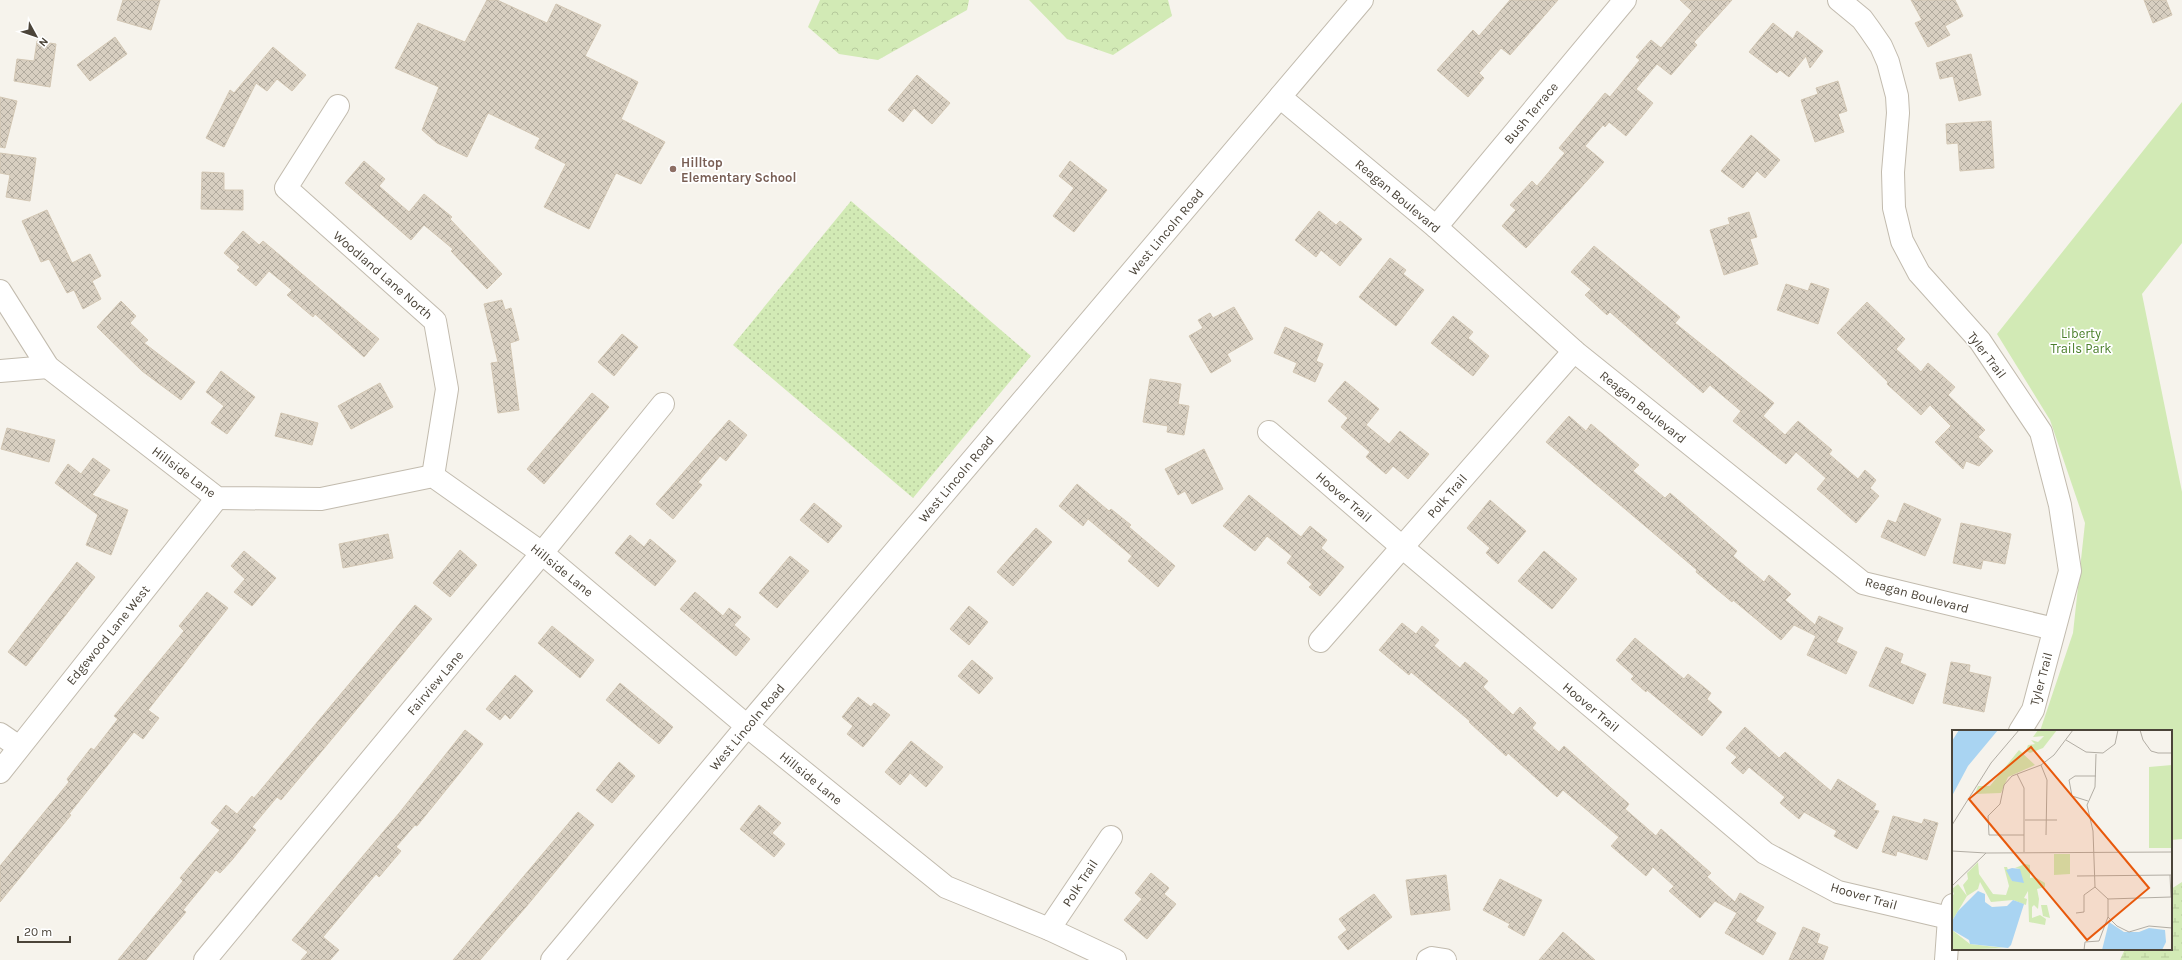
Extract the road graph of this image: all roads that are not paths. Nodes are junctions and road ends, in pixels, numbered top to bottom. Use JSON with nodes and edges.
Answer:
{"nodes":[{"id":1,"x":1362,"y":0,"type":"edge"},
{"id":2,"x":1625,"y":0,"type":"edge"},
{"id":3,"x":1839,"y":0,"type":"edge"},
{"id":4,"x":1280,"y":97,"type":"junction"},
{"id":5,"x":338,"y":106,"type":"dead end"},
{"id":6,"x":1436,"y":227,"type":"junction"},
{"id":7,"x":0,"y":291,"type":"edge"},
{"id":8,"x":1574,"y":351,"type":"junction"},
{"id":9,"x":48,"y":367,"type":"junction"},
{"id":10,"x":0,"y":371,"type":"edge"},
{"id":11,"x":663,"y":404,"type":"dead end"},
{"id":12,"x":1270,"y":432,"type":"dead end"},
{"id":13,"x":433,"y":476,"type":"junction"},
{"id":14,"x":217,"y":498,"type":"junction"},
{"id":15,"x":1402,"y":547,"type":"junction"},
{"id":16,"x":542,"y":553,"type":"junction"},
{"id":17,"x":2054,"y":629,"type":"junction"},
{"id":18,"x":1320,"y":642,"type":"dead end"},
{"id":19,"x":747,"y":726,"type":"junction"},
{"id":20,"x":2021,"y":730,"type":"edge"},
{"id":21,"x":0,"y":734,"type":"edge"},
{"id":22,"x":19,"y":747,"type":"junction"},
{"id":23,"x":0,"y":772,"type":"edge"},
{"id":24,"x":1111,"y":836,"type":"dead end"},
{"id":25,"x":1951,"y":911,"type":"edge"},
{"id":26,"x":1049,"y":929,"type":"junction"},
{"id":27,"x":205,"y":960,"type":"edge"},
{"id":28,"x":552,"y":960,"type":"edge"},
{"id":29,"x":1115,"y":960,"type":"edge"},
{"id":30,"x":1428,"y":960,"type":"edge"},
{"id":31,"x":1445,"y":960,"type":"edge"},
{"id":32,"x":1946,"y":960,"type":"edge"}],
"edges":[{"from":1,"to":4,"type":"street","name":"West Lincoln Road"},
{"from":2,"to":6,"type":"street","name":"Bush Terrace"},
{"from":3,"to":17,"type":"street","name":"Tyler Trail"},
{"from":4,"to":6,"type":"street","name":"Reagan Boulevard"},
{"from":4,"to":19,"type":"street","name":"West Lincoln Road"},
{"from":5,"to":13,"type":"street","name":"Woodland Lane North"},
{"from":6,"to":8,"type":"street","name":"Reagan Boulevard"},
{"from":7,"to":9,"type":"street","name":"Hillside Lane"},
{"from":8,"to":15,"type":"street","name":"Polk Trail"},
{"from":8,"to":17,"type":"street","name":"Reagan Boulevard"},
{"from":9,"to":10,"type":"street"},
{"from":9,"to":14,"type":"street","name":"Hillside Lane"},
{"from":11,"to":16,"type":"street","name":"Fairview Lane"},
{"from":12,"to":15,"type":"street","name":"Hoover Trail"},
{"from":13,"to":14,"type":"street","name":"Hillside Lane"},
{"from":13,"to":16,"type":"street","name":"Hillside Lane"},
{"from":14,"to":22,"type":"street","name":"Edgewood Lane West"},
{"from":15,"to":18,"type":"street","name":"Polk Trail"},
{"from":15,"to":25,"type":"street","name":"Hoover Trail"},
{"from":16,"to":19,"type":"street","name":"Hillside Lane"},
{"from":16,"to":27,"type":"street","name":"Fairview Lane"},
{"from":17,"to":20,"type":"street","name":"Tyler Trail"},
{"from":19,"to":26,"type":"street","name":"Hillside Lane"},
{"from":19,"to":28,"type":"street","name":"West Lincoln Road"},
{"from":21,"to":22,"type":"street"},
{"from":22,"to":23,"type":"street","name":"Edgewood Lane West"},
{"from":24,"to":26,"type":"street","name":"Polk Trail"},
{"from":25,"to":32,"type":"street"},
{"from":26,"to":29,"type":"street","name":"Hillside Lane"},
{"from":30,"to":31,"type":"street"}]}
